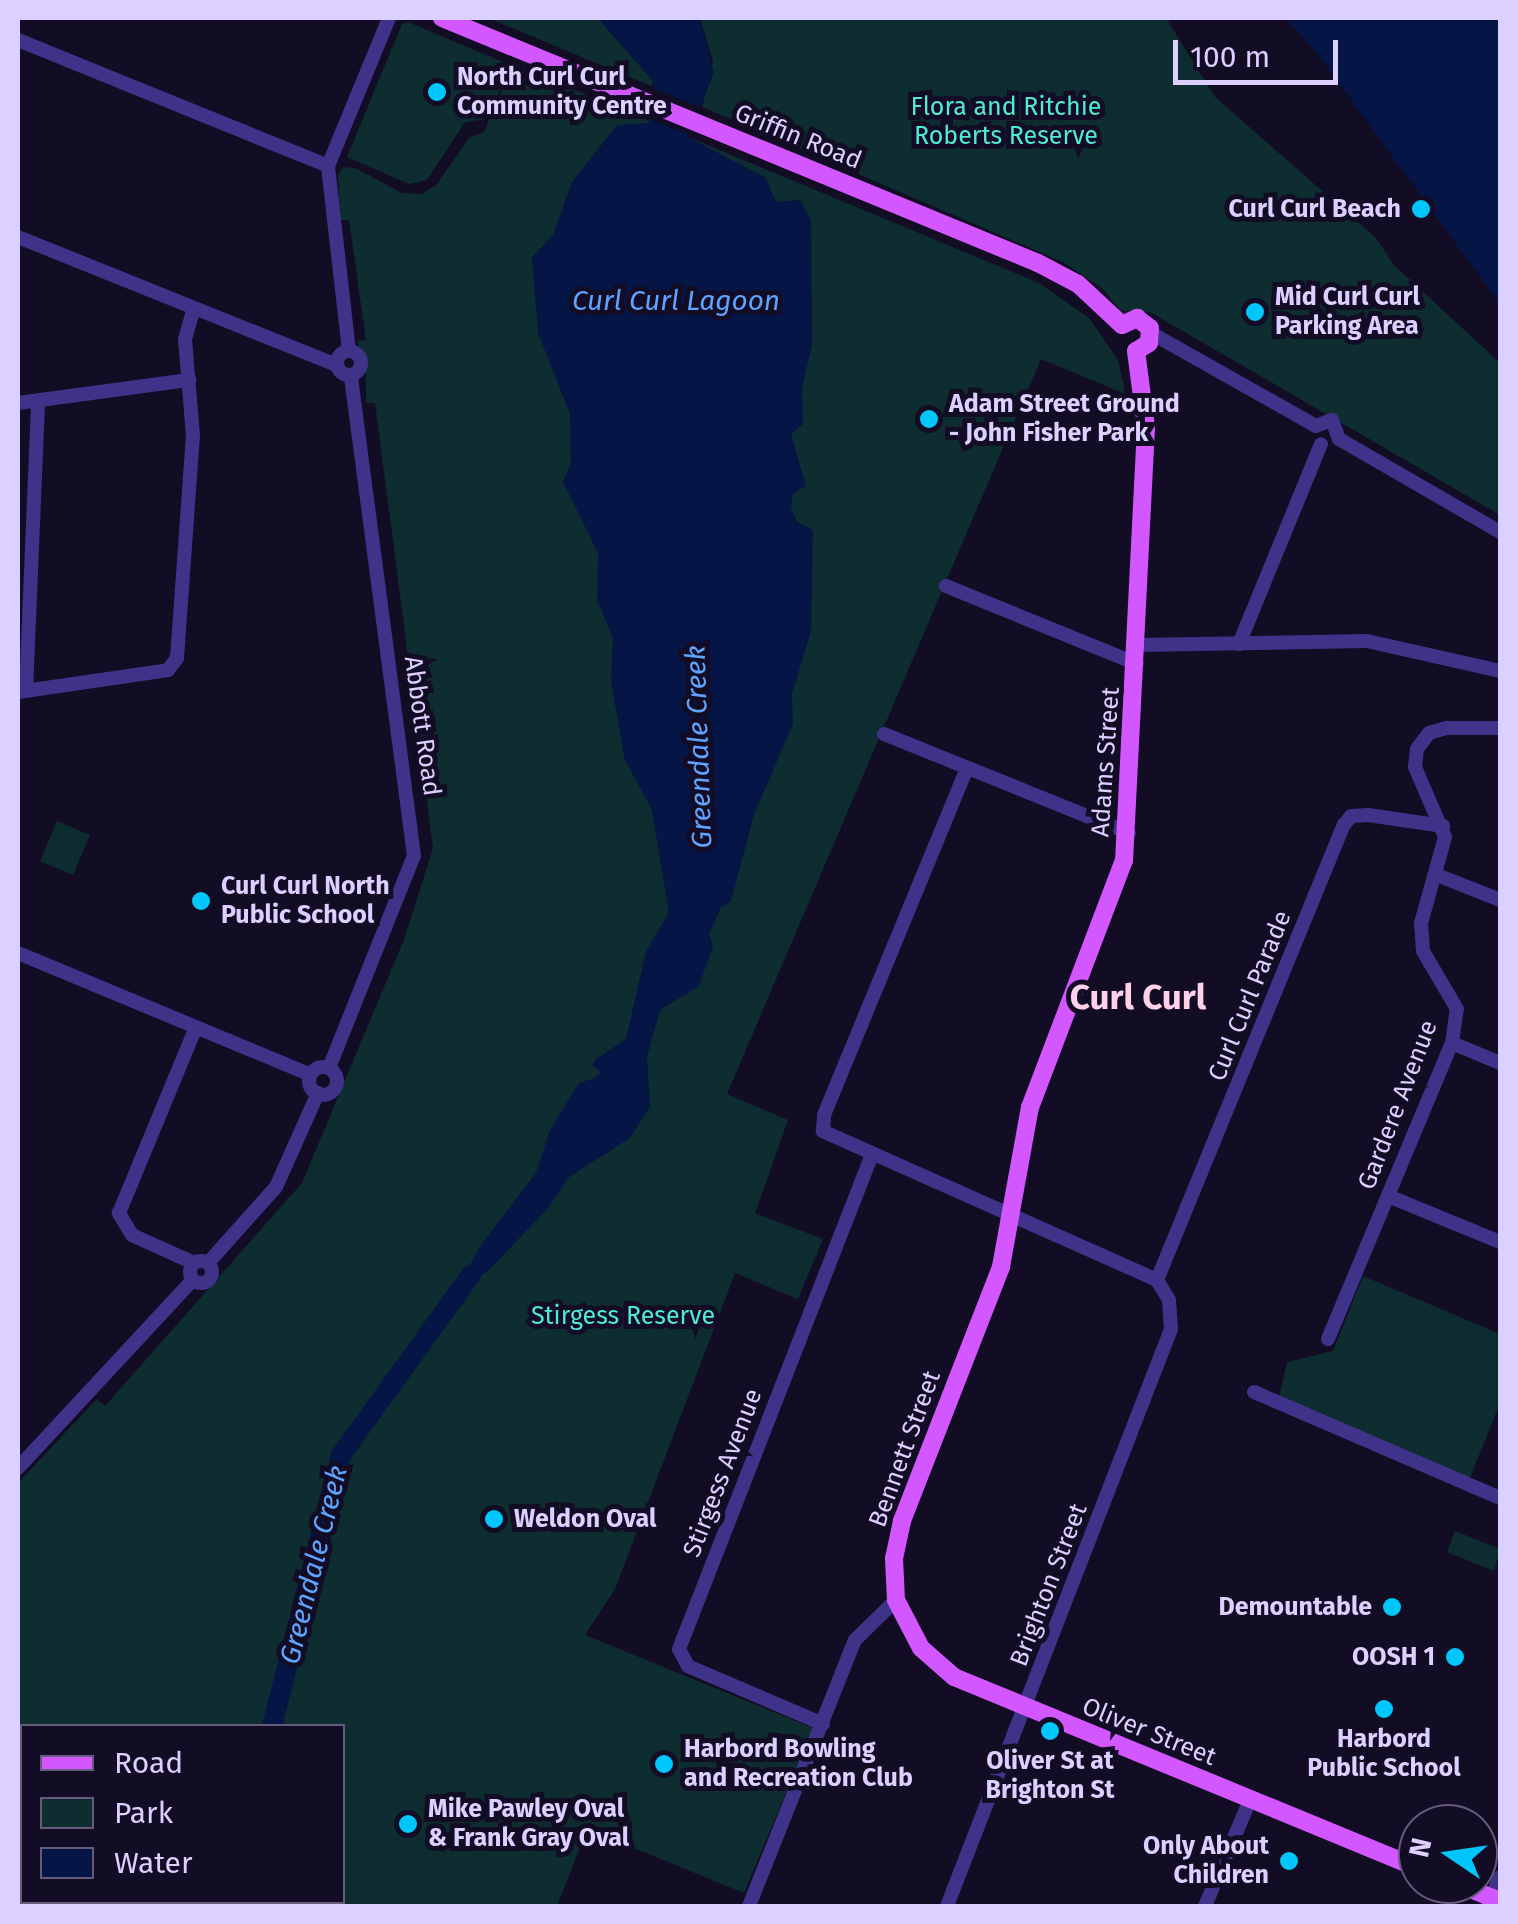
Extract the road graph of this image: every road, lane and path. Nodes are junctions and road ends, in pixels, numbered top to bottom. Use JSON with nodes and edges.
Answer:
{"nodes":[{"id":1,"x":389,"y":18,"type":"edge"},
{"id":2,"x":442,"y":18,"type":"edge"},
{"id":3,"x":18,"y":40,"type":"edge"},
{"id":4,"x":328,"y":166,"type":"junction"},
{"id":5,"x":18,"y":238,"type":"edge"},
{"id":6,"x":193,"y":310,"type":"junction"},
{"id":7,"x":1122,"y":325,"type":"junction"},
{"id":8,"x":1151,"y":333,"type":"junction"},
{"id":9,"x":349,"y":351,"type":"junction"},
{"id":10,"x":1136,"y":351,"type":"junction"},
{"id":11,"x":338,"y":365,"type":"junction"},
{"id":12,"x":352,"y":375,"type":"junction"},
{"id":13,"x":190,"y":380,"type":"junction"},
{"id":14,"x":38,"y":400,"type":"junction"},
{"id":15,"x":18,"y":403,"type":"edge"},
{"id":16,"x":1316,"y":426,"type":"junction"},
{"id":17,"x":1339,"y":439,"type":"junction"},
{"id":18,"x":1321,"y":444,"type":"junction"},
{"id":19,"x":1500,"y":532,"type":"edge"},
{"id":20,"x":946,"y":586,"type":"dead end"},
{"id":21,"x":1239,"y":644,"type":"junction"},
{"id":22,"x":1138,"y":655,"type":"junction"},
{"id":23,"x":1500,"y":670,"type":"edge"},
{"id":24,"x":22,"y":692,"type":"edge"},
{"id":25,"x":1500,"y":728,"type":"edge"},
{"id":26,"x":884,"y":734,"type":"dead end"},
{"id":27,"x":967,"y":768,"type":"junction"},
{"id":28,"x":1442,"y":826,"type":"junction"},
{"id":29,"x":1129,"y":834,"type":"junction"},
{"id":30,"x":1437,"y":875,"type":"junction"},
{"id":31,"x":1500,"y":900,"type":"edge"},
{"id":32,"x":18,"y":953,"type":"edge"},
{"id":33,"x":196,"y":1027,"type":"junction"},
{"id":34,"x":1452,"y":1042,"type":"junction"},
{"id":35,"x":1500,"y":1063,"type":"edge"},
{"id":36,"x":329,"y":1068,"type":"junction"},
{"id":37,"x":311,"y":1075,"type":"junction"},
{"id":38,"x":318,"y":1093,"type":"junction"},
{"id":39,"x":870,"y":1158,"type":"junction"},
{"id":40,"x":1388,"y":1196,"type":"junction"},
{"id":41,"x":1014,"y":1219,"type":"junction"},
{"id":42,"x":1500,"y":1242,"type":"edge"},
{"id":43,"x":201,"y":1264,"type":"junction"},
{"id":44,"x":1157,"y":1280,"type":"junction"},
{"id":45,"x":1328,"y":1339,"type":"dead end"},
{"id":46,"x":1254,"y":1392,"type":"dead end"},
{"id":47,"x":18,"y":1468,"type":"edge"},
{"id":48,"x":1500,"y":1498,"type":"edge"},
{"id":49,"x":896,"y":1600,"type":"junction"},
{"id":50,"x":1024,"y":1709,"type":"junction"},
{"id":51,"x":822,"y":1724,"type":"junction"},
{"id":52,"x":1250,"y":1800,"type":"junction"},
{"id":53,"x":1398,"y":1860,"type":"edge"},
{"id":54,"x":749,"y":1906,"type":"edge"},
{"id":55,"x":946,"y":1906,"type":"edge"},
{"id":56,"x":1205,"y":1906,"type":"edge"}],
"edges":[{"from":1,"to":4,"type":"street","name":"Abbott Road"},
{"from":2,"to":7,"type":"main road","name":"Griffin Road"},
{"from":3,"to":4,"type":"street"},
{"from":4,"to":9,"type":"street","name":"Abbott Road"},
{"from":5,"to":6,"type":"street"},
{"from":6,"to":11,"type":"street"},
{"from":6,"to":13,"type":"street"},
{"from":7,"to":8,"type":"main road"},
{"from":7,"to":10,"type":"main road"},
{"from":8,"to":10,"type":"main road"},
{"from":8,"to":16,"type":"street"},
{"from":9,"to":11,"type":"street"},
{"from":9,"to":12,"type":"street","name":"Abbott Road"},
{"from":10,"to":22,"type":"main road","name":"Adams Street"},
{"from":11,"to":12,"type":"street"},
{"from":12,"to":36,"type":"street","name":"Abbott Road"},
{"from":13,"to":14,"type":"street"},
{"from":13,"to":24,"type":"street"},
{"from":14,"to":15,"type":"street"},
{"from":14,"to":24,"type":"street"},
{"from":16,"to":17,"type":"street"},
{"from":16,"to":18,"type":"street"},
{"from":17,"to":18,"type":"street"},
{"from":17,"to":19,"type":"street"},
{"from":18,"to":21,"type":"street"},
{"from":20,"to":22,"type":"street"},
{"from":21,"to":22,"type":"street"},
{"from":21,"to":23,"type":"street"},
{"from":22,"to":29,"type":"main road","name":"Adams Street"},
{"from":25,"to":28,"type":"street"},
{"from":26,"to":27,"type":"street"},
{"from":27,"to":29,"type":"street"},
{"from":27,"to":39,"type":"street"},
{"from":28,"to":30,"type":"street","name":"Gardere Avenue"},
{"from":28,"to":44,"type":"street","name":"Curl Curl Parade"},
{"from":29,"to":41,"type":"main road","name":"Adams Street"},
{"from":30,"to":31,"type":"street"},
{"from":30,"to":34,"type":"street","name":"Gardere Avenue"},
{"from":32,"to":33,"type":"street"},
{"from":33,"to":37,"type":"street"},
{"from":33,"to":43,"type":"street"},
{"from":34,"to":35,"type":"street"},
{"from":34,"to":40,"type":"street","name":"Gardere Avenue"},
{"from":36,"to":37,"type":"street"},
{"from":36,"to":38,"type":"street","name":"Abbott Road"},
{"from":37,"to":38,"type":"street"},
{"from":38,"to":43,"type":"street","name":"Abbott Road"},
{"from":39,"to":41,"type":"street"},
{"from":39,"to":51,"type":"street","name":"Stirgess Avenue"},
{"from":40,"to":42,"type":"street"},
{"from":40,"to":45,"type":"street","name":"Gardere Avenue"},
{"from":41,"to":44,"type":"street"},
{"from":41,"to":49,"type":"main road","name":"Bennett Street"},
{"from":43,"to":47,"type":"street","name":"Abbott Road"},
{"from":44,"to":50,"type":"street","name":"Brighton Street"},
{"from":46,"to":48,"type":"street"},
{"from":49,"to":50,"type":"main road","name":"Oliver Street"},
{"from":49,"to":51,"type":"street"},
{"from":50,"to":52,"type":"main road","name":"Oliver Street"},
{"from":50,"to":55,"type":"street","name":"Brighton Street"},
{"from":51,"to":54,"type":"street"},
{"from":52,"to":53,"type":"main road","name":"Oliver Street"},
{"from":52,"to":56,"type":"street"}]}
